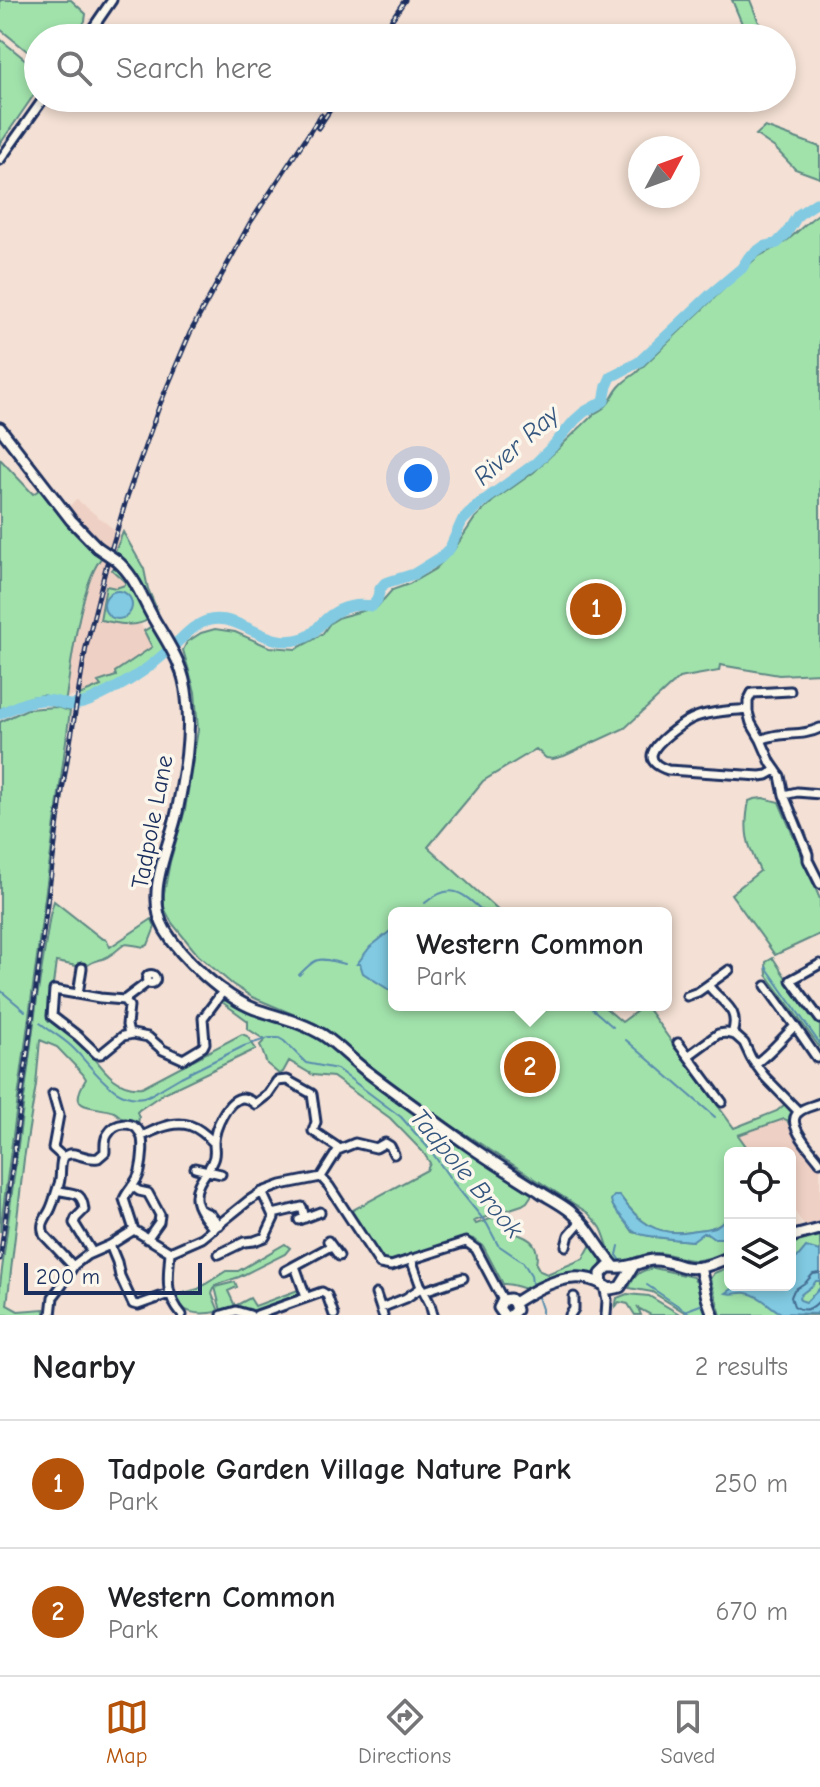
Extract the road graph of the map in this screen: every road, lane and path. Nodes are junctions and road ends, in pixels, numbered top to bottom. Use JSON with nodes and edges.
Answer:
{"nodes":[{"id":1,"x":112,"y":0,"type":"edge"},
{"id":2,"x":96,"y":24,"type":"edge"},
{"id":3,"x":34,"y":112,"type":"edge"},
{"id":4,"x":0,"y":160,"type":"edge"},
{"id":5,"x":0,"y":428,"type":"edge"},
{"id":6,"x":790,"y":691,"type":"dead end"},
{"id":7,"x":748,"y":709,"type":"junction"},
{"id":8,"x":820,"y":728,"type":"edge"},
{"id":9,"x":761,"y":740,"type":"junction"},
{"id":10,"x":776,"y":770,"type":"junction"},
{"id":11,"x":820,"y":794,"type":"edge"},
{"id":12,"x":784,"y":795,"type":"junction"},
{"id":13,"x":820,"y":863,"type":"edge"},
{"id":14,"x":811,"y":867,"type":"junction"},
{"id":15,"x":820,"y":884,"type":"edge"},
{"id":16,"x":820,"y":964,"type":"edge"},
{"id":17,"x":82,"y":968,"type":"dead end"},
{"id":18,"x":729,"y":970,"type":"dead end"},
{"id":19,"x":148,"y":982,"type":"dead end"},
{"id":20,"x":708,"y":985,"type":"junction"},
{"id":21,"x":766,"y":986,"type":"dead end"},
{"id":22,"x":224,"y":990,"type":"junction"},
{"id":23,"x":78,"y":994,"type":"junction"},
{"id":24,"x":687,"y":996,"type":"dead end"},
{"id":25,"x":124,"y":1000,"type":"junction"},
{"id":26,"x":820,"y":1019,"type":"edge"},
{"id":27,"x":795,"y":1026,"type":"junction"},
{"id":28,"x":129,"y":1034,"type":"junction"},
{"id":29,"x":732,"y":1034,"type":"junction"},
{"id":30,"x":678,"y":1043,"type":"dead end"},
{"id":31,"x":688,"y":1056,"type":"junction"},
{"id":32,"x":817,"y":1058,"type":"dead end"},
{"id":33,"x":755,"y":1064,"type":"junction"},
{"id":34,"x":53,"y":1094,"type":"dead end"},
{"id":35,"x":722,"y":1102,"type":"dead end"},
{"id":36,"x":820,"y":1103,"type":"edge"},
{"id":37,"x":799,"y":1112,"type":"junction"},
{"id":38,"x":220,"y":1124,"type":"junction"},
{"id":39,"x":201,"y":1129,"type":"junction"},
{"id":40,"x":141,"y":1136,"type":"junction"},
{"id":41,"x":214,"y":1143,"type":"junction"},
{"id":42,"x":338,"y":1150,"type":"junction"},
{"id":43,"x":394,"y":1154,"type":"dead end"},
{"id":44,"x":63,"y":1157,"type":"junction"},
{"id":45,"x":820,"y":1162,"type":"edge"},
{"id":46,"x":195,"y":1168,"type":"dead end"},
{"id":47,"x":208,"y":1170,"type":"junction"},
{"id":48,"x":221,"y":1174,"type":"dead end"},
{"id":49,"x":321,"y":1177,"type":"junction"},
{"id":50,"x":132,"y":1186,"type":"junction"},
{"id":51,"x":57,"y":1190,"type":"junction"},
{"id":52,"x":262,"y":1192,"type":"junction"},
{"id":53,"x":320,"y":1212,"type":"dead end"},
{"id":54,"x":273,"y":1214,"type":"junction"},
{"id":55,"x":581,"y":1221,"type":"junction"},
{"id":56,"x":563,"y":1224,"type":"dead end"},
{"id":57,"x":216,"y":1227,"type":"junction"},
{"id":58,"x":820,"y":1229,"type":"edge"},
{"id":59,"x":134,"y":1230,"type":"junction"},
{"id":60,"x":572,"y":1230,"type":"junction"},
{"id":61,"x":796,"y":1235,"type":"edge"},
{"id":62,"x":147,"y":1239,"type":"junction"},
{"id":63,"x":110,"y":1245,"type":"junction"},
{"id":64,"x":566,"y":1246,"type":"dead end"},
{"id":65,"x":92,"y":1252,"type":"junction"},
{"id":66,"x":170,"y":1252,"type":"junction"},
{"id":67,"x":219,"y":1254,"type":"dead end"},
{"id":68,"x":339,"y":1256,"type":"dead end"},
{"id":69,"x":411,"y":1259,"type":"junction"},
{"id":70,"x":724,"y":1259,"type":"edge"},
{"id":71,"x":634,"y":1265,"type":"junction"},
{"id":72,"x":73,"y":1266,"type":"junction"},
{"id":73,"x":295,"y":1266,"type":"junction"},
{"id":74,"x":700,"y":1267,"type":"junction"},
{"id":75,"x":610,"y":1269,"type":"junction"},
{"id":76,"x":285,"y":1271,"type":"dead end"},
{"id":77,"x":588,"y":1277,"type":"junction"},
{"id":78,"x":463,"y":1278,"type":"dead end"},
{"id":79,"x":623,"y":1282,"type":"junction"},
{"id":80,"x":603,"y":1285,"type":"junction"},
{"id":81,"x":423,"y":1289,"type":"junction"},
{"id":82,"x":614,"y":1289,"type":"junction"},
{"id":83,"x":169,"y":1294,"type":"junction"},
{"id":84,"x":376,"y":1294,"type":"dead end"},
{"id":85,"x":306,"y":1297,"type":"junction"},
{"id":86,"x":574,"y":1297,"type":"dead end"},
{"id":87,"x":503,"y":1300,"type":"junction"},
{"id":88,"x":607,"y":1300,"type":"junction"},
{"id":89,"x":514,"y":1303,"type":"junction"},
{"id":90,"x":382,"y":1311,"type":"edge"},
{"id":91,"x":273,"y":1312,"type":"edge"},
{"id":92,"x":51,"y":1315,"type":"edge"},
{"id":93,"x":182,"y":1315,"type":"edge"},
{"id":94,"x":222,"y":1315,"type":"edge"},
{"id":95,"x":250,"y":1315,"type":"edge"},
{"id":96,"x":257,"y":1315,"type":"edge"},
{"id":97,"x":334,"y":1315,"type":"edge"},
{"id":98,"x":433,"y":1315,"type":"edge"},
{"id":99,"x":504,"y":1315,"type":"edge"},
{"id":100,"x":511,"y":1315,"type":"edge"},
{"id":101,"x":570,"y":1315,"type":"edge"},
{"id":102,"x":606,"y":1315,"type":"edge"},
{"id":103,"x":713,"y":1315,"type":"edge"}],
"edges":[{"from":1,"to":2,"type":"street"},
{"from":3,"to":4,"type":"street"},
{"from":5,"to":22,"type":"street","name":"Tadpole Lane","bridge":true},
{"from":6,"to":7,"type":"street"},
{"from":7,"to":9,"type":"street"},
{"from":7,"to":10,"type":"street"},
{"from":8,"to":9,"type":"street"},
{"from":9,"to":10,"type":"street"},
{"from":10,"to":12,"type":"street"},
{"from":11,"to":12,"type":"street"},
{"from":12,"to":14,"type":"street"},
{"from":13,"to":14,"type":"street"},
{"from":14,"to":15,"type":"street"},
{"from":16,"to":26,"type":"street"},
{"from":17,"to":23,"type":"street"},
{"from":18,"to":20,"type":"street"},
{"from":19,"to":25,"type":"street"},
{"from":20,"to":24,"type":"street"},
{"from":20,"to":29,"type":"street"},
{"from":21,"to":27,"type":"street"},
{"from":22,"to":28,"type":"street"},
{"from":22,"to":55,"type":"street","name":"Tadpole Lane"},
{"from":23,"to":25,"type":"street"},
{"from":23,"to":28,"type":"street"},
{"from":25,"to":28,"type":"street"},
{"from":27,"to":32,"type":"street"},
{"from":27,"to":33,"type":"street"},
{"from":29,"to":31,"type":"street"},
{"from":29,"to":33,"type":"street"},
{"from":30,"to":31,"type":"street"},
{"from":31,"to":35,"type":"street"},
{"from":33,"to":37,"type":"street"},
{"from":34,"to":44,"type":"street"},
{"from":36,"to":37,"type":"street"},
{"from":37,"to":45,"type":"street"},
{"from":38,"to":39,"type":"street"},
{"from":38,"to":41,"type":"street"},
{"from":38,"to":42,"type":"street"},
{"from":39,"to":40,"type":"street"},
{"from":39,"to":41,"type":"street"},
{"from":40,"to":44,"type":"street"},
{"from":40,"to":50,"type":"street"},
{"from":41,"to":47,"type":"street"},
{"from":42,"to":43,"type":"street"},
{"from":42,"to":49,"type":"street"},
{"from":44,"to":51,"type":"street"},
{"from":46,"to":47,"type":"street"},
{"from":47,"to":48,"type":"street"},
{"from":47,"to":57,"type":"street"},
{"from":49,"to":52,"type":"street"},
{"from":49,"to":69,"type":"street"},
{"from":50,"to":59,"type":"street"},
{"from":50,"to":62,"type":"street"},
{"from":51,"to":65,"type":"street"},
{"from":51,"to":72,"type":"street"},
{"from":52,"to":54,"type":"street"},
{"from":52,"to":57,"type":"street"},
{"from":53,"to":54,"type":"street"},
{"from":54,"to":67,"type":"street"},
{"from":55,"to":60,"type":"street"},
{"from":55,"to":75,"type":"street","name":"Tadpole Lane"},
{"from":56,"to":60,"type":"street"},
{"from":57,"to":66,"type":"street"},
{"from":58,"to":61,"type":"street"},
{"from":59,"to":62,"type":"street"},
{"from":59,"to":63,"type":"street"},
{"from":60,"to":64,"type":"street"},
{"from":62,"to":66,"type":"street"},
{"from":63,"to":65,"type":"street"},
{"from":63,"to":83,"type":"street"},
{"from":65,"to":72,"type":"street"},
{"from":66,"to":83,"type":"street"},
{"from":68,"to":73,"type":"street"},
{"from":69,"to":81,"type":"street"},
{"from":69,"to":87,"type":"street"},
{"from":70,"to":74,"type":"street"},
{"from":71,"to":74,"type":"street"},
{"from":71,"to":75,"type":"street"},
{"from":71,"to":79,"type":"street"},
{"from":72,"to":92,"type":"street"},
{"from":73,"to":76,"type":"street"},
{"from":73,"to":85,"type":"street"},
{"from":74,"to":103,"type":"street"},
{"from":75,"to":77,"type":"street"},
{"from":75,"to":79,"type":"street","name":"Tadpole Lane"},
{"from":75,"to":80,"type":"street","name":"Tadpole Lane"},
{"from":77,"to":80,"type":"street"},
{"from":77,"to":89,"type":"street"},
{"from":78,"to":81,"type":"street"},
{"from":79,"to":82,"type":"street"},
{"from":80,"to":82,"type":"street"},
{"from":80,"to":88,"type":"street"},
{"from":81,"to":90,"type":"street"},
{"from":81,"to":98,"type":"street"},
{"from":82,"to":88,"type":"street"},
{"from":83,"to":93,"type":"street"},
{"from":84,"to":90,"type":"street"},
{"from":85,"to":91,"type":"street"},
{"from":85,"to":97,"type":"street"},
{"from":86,"to":101,"type":"street"},
{"from":87,"to":89,"type":"street"},
{"from":87,"to":99,"type":"street"},
{"from":88,"to":102,"type":"street"},
{"from":89,"to":100,"type":"street"},
{"from":91,"to":96,"type":"street"},
{"from":94,"to":95,"type":"street"}]}
